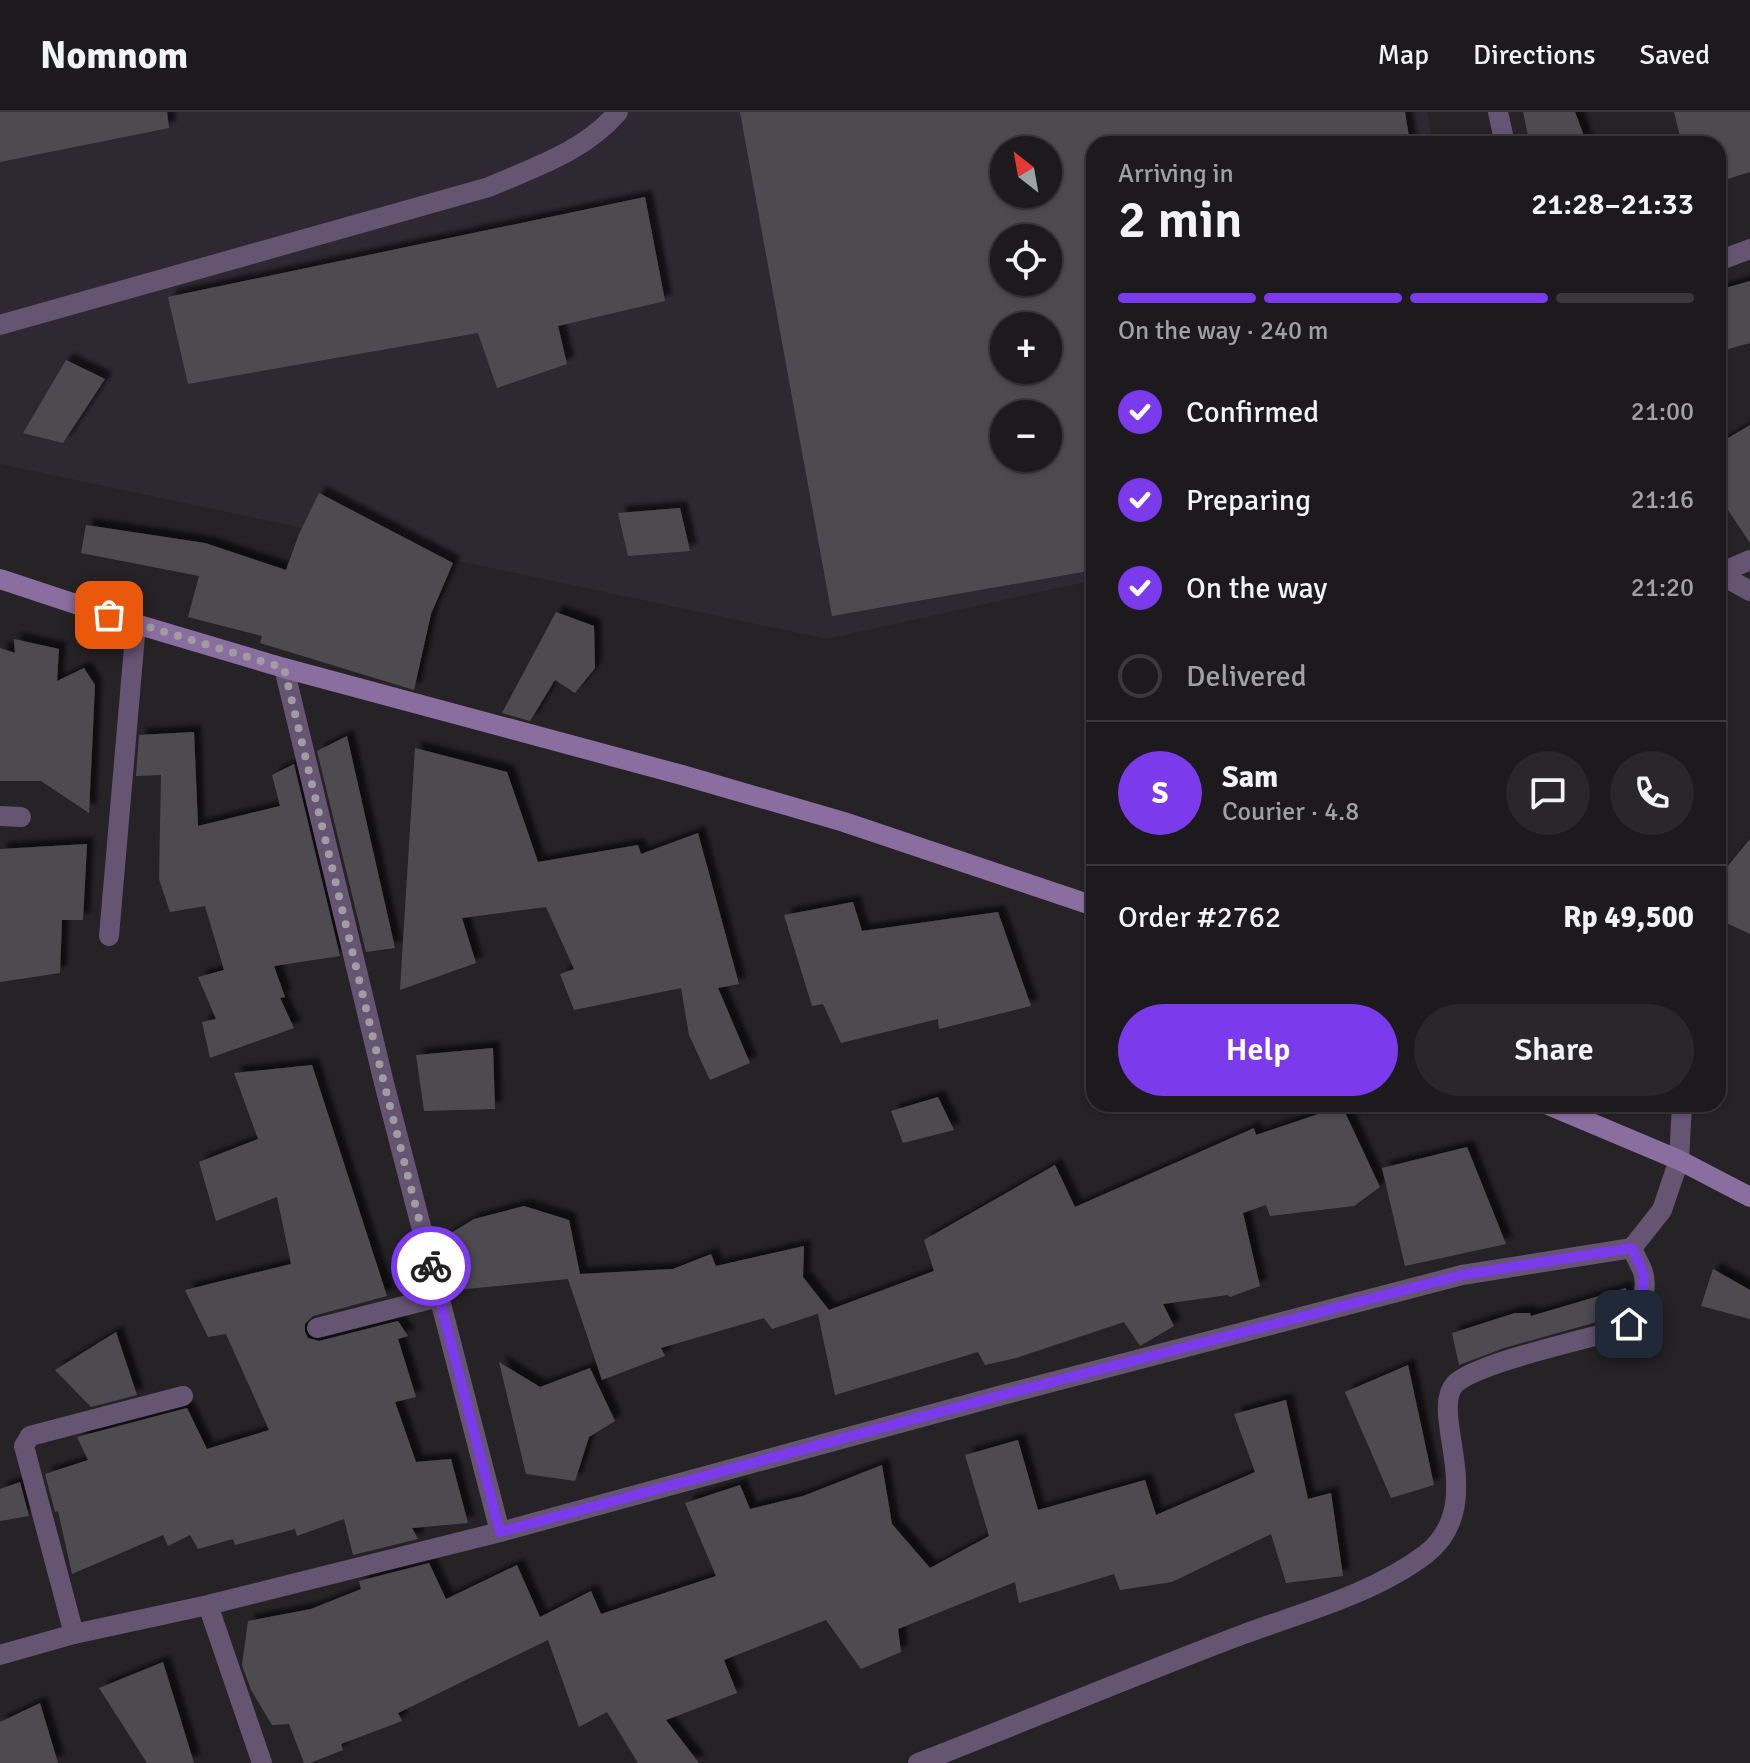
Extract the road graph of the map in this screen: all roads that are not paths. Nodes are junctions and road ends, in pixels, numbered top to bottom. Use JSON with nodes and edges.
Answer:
{"nodes":[{"id":1,"x":618,"y":112,"type":"edge"},
{"id":2,"x":1498,"y":112,"type":"edge"},
{"id":3,"x":1503,"y":136,"type":"edge"},
{"id":4,"x":1750,"y":249,"type":"edge"},
{"id":5,"x":1726,"y":258,"type":"edge"},
{"id":6,"x":0,"y":325,"type":"edge"},
{"id":7,"x":1750,"y":560,"type":"edge"},
{"id":8,"x":1726,"y":570,"type":"edge"},
{"id":9,"x":1726,"y":578,"type":"edge"},
{"id":10,"x":0,"y":579,"type":"edge"},
{"id":11,"x":1750,"y":591,"type":"edge"},
{"id":12,"x":136,"y":624,"type":"junction"},
{"id":13,"x":284,"y":668,"type":"junction"},
{"id":14,"x":1086,"y":903,"type":"edge"},
{"id":15,"x":109,"y":936,"type":"dead end"},
{"id":16,"x":1569,"y":1112,"type":"edge"},
{"id":17,"x":1682,"y":1112,"type":"edge"},
{"id":18,"x":1680,"y":1150,"type":"junction"},
{"id":19,"x":1750,"y":1197,"type":"edge"},
{"id":20,"x":1632,"y":1248,"type":"junction"},
{"id":21,"x":439,"y":1297,"type":"junction"},
{"id":22,"x":317,"y":1328,"type":"dead end"},
{"id":23,"x":183,"y":1396,"type":"dead end"},
{"id":24,"x":500,"y":1532,"type":"junction"},
{"id":25,"x":208,"y":1605,"type":"junction"},
{"id":26,"x":74,"y":1634,"type":"junction"},
{"id":27,"x":0,"y":1655,"type":"edge"},
{"id":28,"x":262,"y":1763,"type":"edge"},
{"id":29,"x":918,"y":1763,"type":"edge"}],
"edges":[{"from":1,"to":6,"type":"street"},
{"from":2,"to":3,"type":"street"},
{"from":4,"to":5,"type":"street"},
{"from":7,"to":8,"type":"street"},
{"from":9,"to":11,"type":"street"},
{"from":10,"to":12,"type":"main road"},
{"from":12,"to":13,"type":"main road"},
{"from":12,"to":15,"type":"street"},
{"from":13,"to":14,"type":"main road"},
{"from":13,"to":21,"type":"street"},
{"from":16,"to":18,"type":"main road"},
{"from":17,"to":18,"type":"street"},
{"from":18,"to":19,"type":"main road"},
{"from":18,"to":20,"type":"street"},
{"from":20,"to":24,"type":"street"},
{"from":20,"to":29,"type":"street"},
{"from":21,"to":22,"type":"street"},
{"from":21,"to":24,"type":"street"},
{"from":23,"to":26,"type":"street"},
{"from":24,"to":25,"type":"street"},
{"from":25,"to":26,"type":"street"},
{"from":25,"to":28,"type":"street"},
{"from":26,"to":27,"type":"street"}]}
